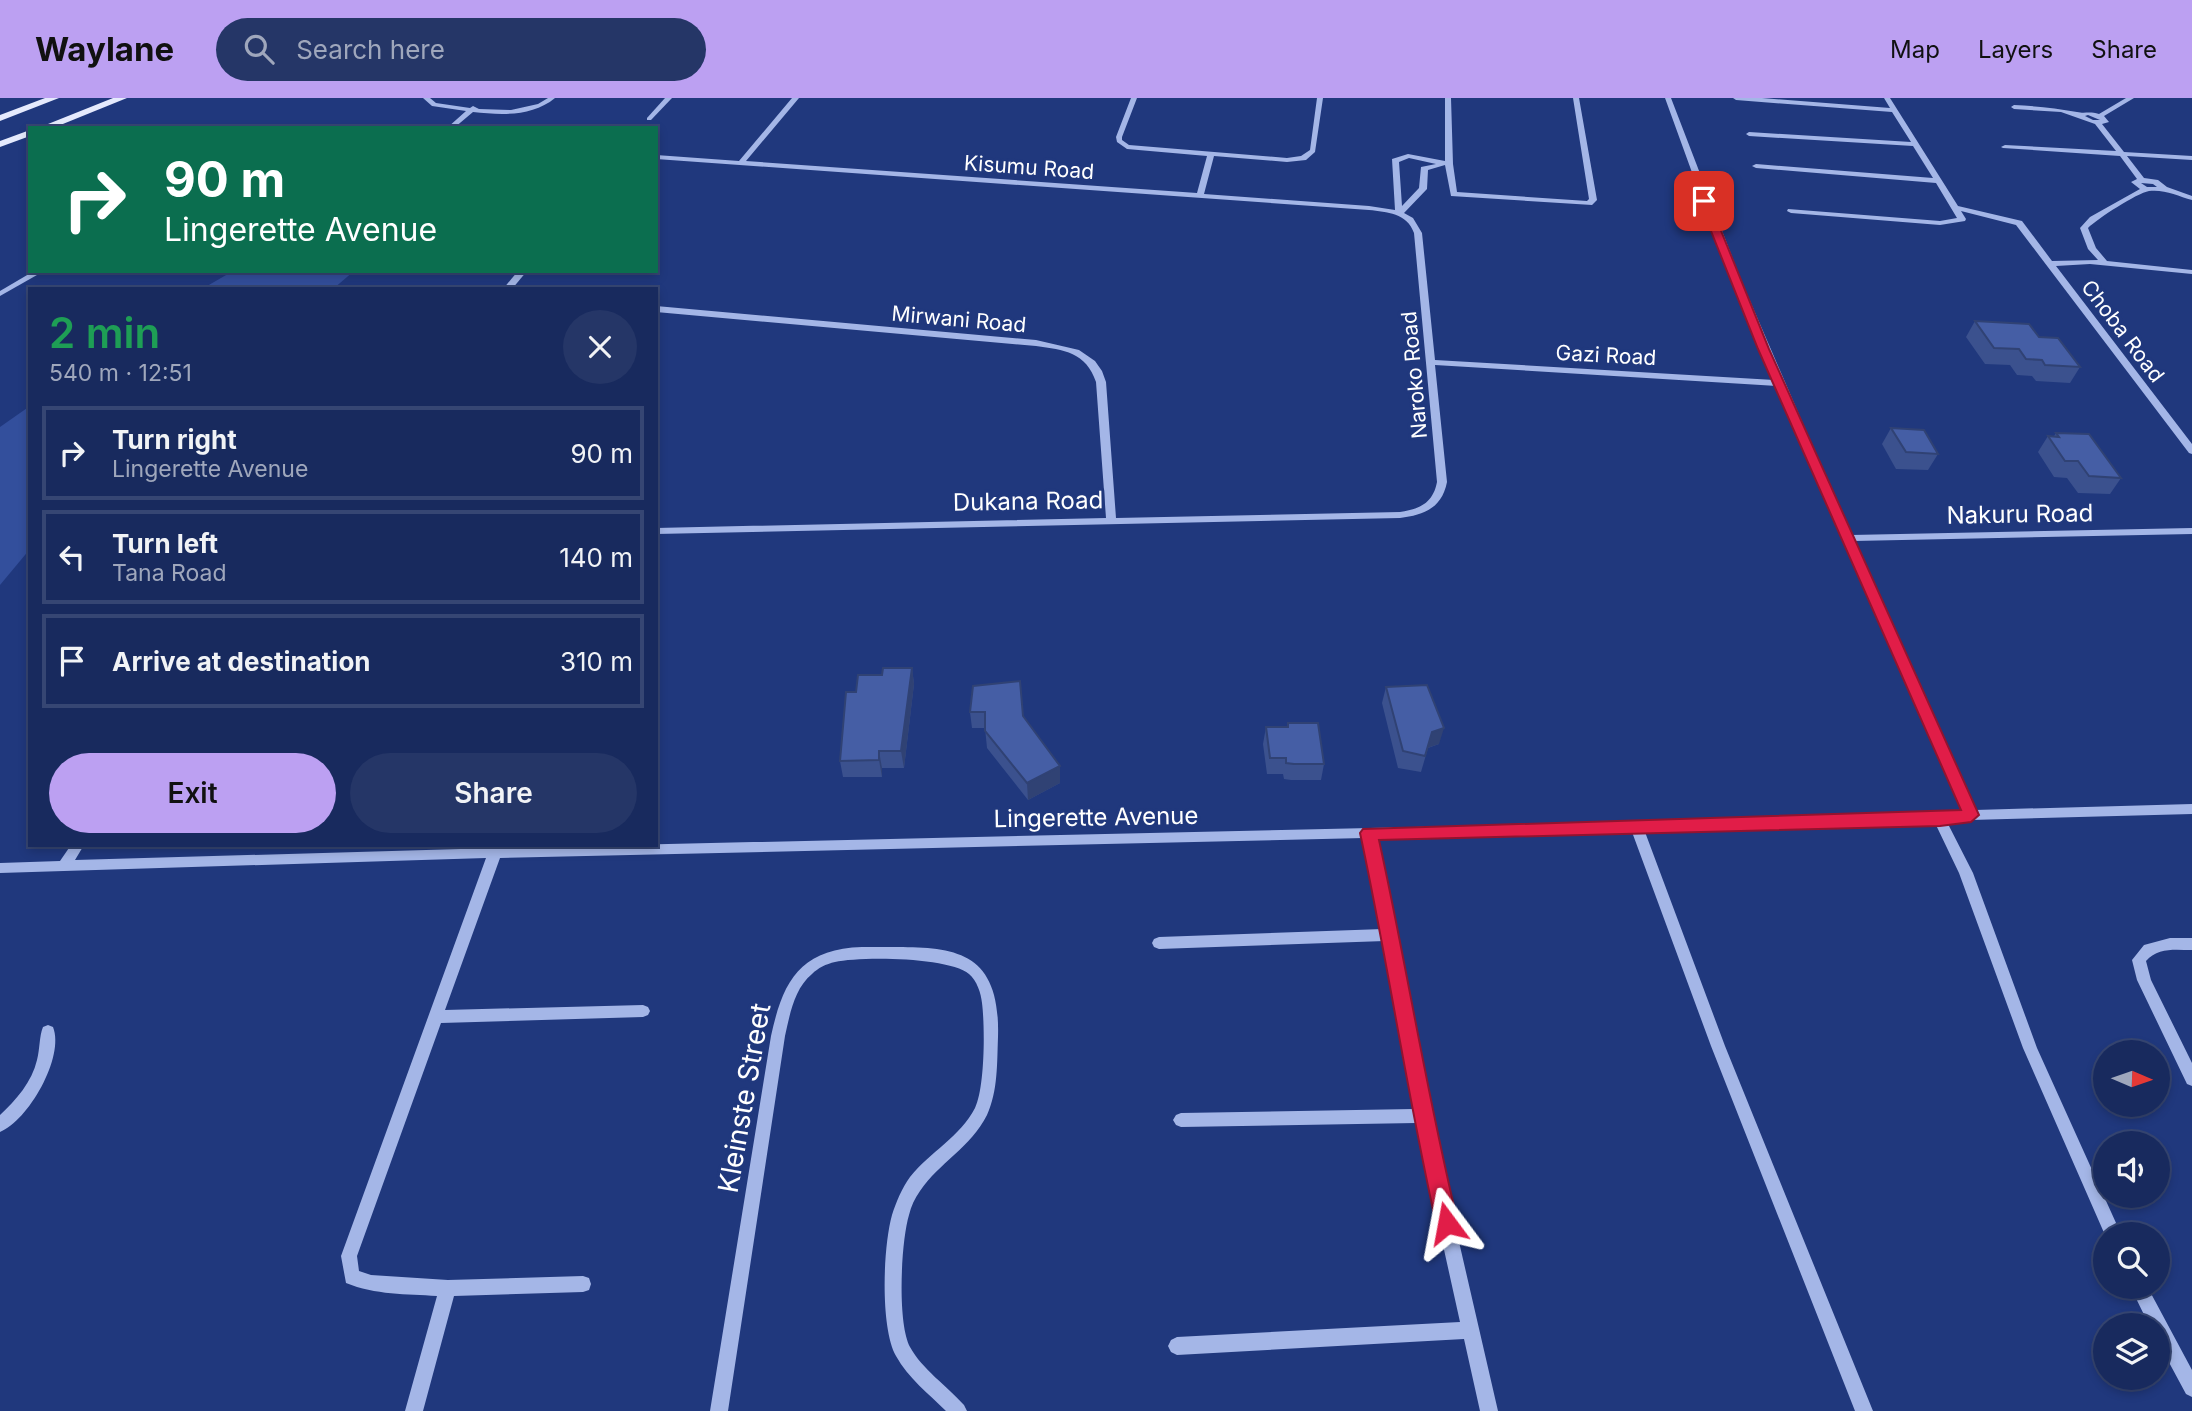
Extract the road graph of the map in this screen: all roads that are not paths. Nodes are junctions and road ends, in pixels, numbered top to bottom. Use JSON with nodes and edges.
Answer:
{"nodes":[{"id":1,"x":54,"y":98,"type":"edge"},
{"id":2,"x":122,"y":98,"type":"edge"},
{"id":3,"x":426,"y":98,"type":"edge"},
{"id":4,"x":552,"y":98,"type":"edge"},
{"id":5,"x":669,"y":98,"type":"edge"},
{"id":6,"x":796,"y":98,"type":"edge"},
{"id":7,"x":1134,"y":98,"type":"edge"},
{"id":8,"x":1320,"y":98,"type":"edge"},
{"id":9,"x":1448,"y":98,"type":"edge"},
{"id":10,"x":1576,"y":98,"type":"edge"},
{"id":11,"x":1668,"y":98,"type":"edge"},
{"id":12,"x":1736,"y":98,"type":"edge"},
{"id":13,"x":1887,"y":98,"type":"edge"},
{"id":14,"x":2131,"y":98,"type":"edge"},
{"id":15,"x":2014,"y":107,"type":"dead end"},
{"id":16,"x":473,"y":108,"type":"junction"},
{"id":17,"x":1894,"y":110,"type":"junction"},
{"id":18,"x":0,"y":118,"type":"edge"},
{"id":19,"x":649,"y":119,"type":"dead end"},
{"id":20,"x":2099,"y":119,"type":"junction"},
{"id":21,"x":48,"y":126,"type":"edge"},
{"id":22,"x":452,"y":126,"type":"edge"},
{"id":23,"x":28,"y":134,"type":"edge"},
{"id":24,"x":1749,"y":134,"type":"dead end"},
{"id":25,"x":0,"y":144,"type":"edge"},
{"id":26,"x":1915,"y":144,"type":"junction"},
{"id":27,"x":2005,"y":146,"type":"dead end"},
{"id":28,"x":2121,"y":154,"type":"junction"},
{"id":29,"x":1210,"y":155,"type":"junction"},
{"id":30,"x":658,"y":157,"type":"edge"},
{"id":31,"x":2192,"y":158,"type":"edge"},
{"id":32,"x":741,"y":162,"type":"junction"},
{"id":33,"x":1449,"y":164,"type":"junction"},
{"id":34,"x":1756,"y":166,"type":"dead end"},
{"id":35,"x":2142,"y":180,"type":"junction"},
{"id":36,"x":1938,"y":181,"type":"junction"},
{"id":37,"x":2145,"y":189,"type":"junction"},
{"id":38,"x":2164,"y":189,"type":"junction"},
{"id":39,"x":1200,"y":197,"type":"junction"},
{"id":40,"x":2192,"y":198,"type":"edge"},
{"id":41,"x":1957,"y":208,"type":"junction"},
{"id":42,"x":1791,"y":211,"type":"dead end"},
{"id":43,"x":1399,"y":213,"type":"junction"},
{"id":44,"x":2050,"y":264,"type":"junction"},
{"id":45,"x":2105,"y":264,"type":"junction"},
{"id":46,"x":2192,"y":272,"type":"edge"},
{"id":47,"x":36,"y":273,"type":"edge"},
{"id":48,"x":521,"y":273,"type":"edge"},
{"id":49,"x":509,"y":287,"type":"edge"},
{"id":50,"x":0,"y":293,"type":"edge"},
{"id":51,"x":658,"y":309,"type":"edge"},
{"id":52,"x":1431,"y":362,"type":"junction"},
{"id":53,"x":1779,"y":383,"type":"junction"},
{"id":54,"x":2192,"y":451,"type":"edge"},
{"id":55,"x":1400,"y":515,"type":"joint"},
{"id":56,"x":1111,"y":522,"type":"junction"},
{"id":57,"x":658,"y":531,"type":"edge"},
{"id":58,"x":2192,"y":531,"type":"edge"},
{"id":59,"x":1848,"y":538,"type":"junction"},
{"id":60,"x":2192,"y":809,"type":"edge"},
{"id":61,"x":1971,"y":815,"type":"junction"},
{"id":62,"x":1940,"y":820,"type":"junction"},
{"id":63,"x":1637,"y":827,"type":"junction"},
{"id":64,"x":1369,"y":833,"type":"junction"},
{"id":65,"x":77,"y":847,"type":"edge"},
{"id":66,"x":495,"y":853,"type":"junction"},
{"id":67,"x":64,"y":866,"type":"junction"},
{"id":68,"x":0,"y":868,"type":"edge"},
{"id":69,"x":1391,"y":935,"type":"junction"},
{"id":70,"x":1159,"y":943,"type":"dead end"},
{"id":71,"x":2192,"y":944,"type":"edge"},
{"id":72,"x":643,"y":1011,"type":"dead end"},
{"id":73,"x":435,"y":1017,"type":"junction"},
{"id":74,"x":48,"y":1032,"type":"dead end"},
{"id":75,"x":2192,"y":1079,"type":"edge"},
{"id":76,"x":1422,"y":1116,"type":"junction"},
{"id":77,"x":1181,"y":1120,"type":"dead end"},
{"id":78,"x":0,"y":1125,"type":"edge"},
{"id":79,"x":2108,"y":1222,"type":"edge"},
{"id":80,"x":583,"y":1284,"type":"dead end"},
{"id":81,"x":448,"y":1288,"type":"junction"},
{"id":82,"x":1472,"y":1330,"type":"junction"},
{"id":83,"x":1177,"y":1346,"type":"dead end"},
{"id":84,"x":2170,"y":1347,"type":"edge"},
{"id":85,"x":2192,"y":1388,"type":"edge"},
{"id":86,"x":414,"y":1411,"type":"edge"},
{"id":87,"x":719,"y":1411,"type":"edge"},
{"id":88,"x":958,"y":1411,"type":"edge"},
{"id":89,"x":1489,"y":1411,"type":"edge"},
{"id":90,"x":1864,"y":1411,"type":"edge"}],
"edges":[{"from":1,"to":18,"type":"main road"},
{"from":2,"to":21,"type":"main road"},
{"from":3,"to":16,"type":"street"},
{"from":4,"to":16,"type":"street"},
{"from":5,"to":19,"type":"street"},
{"from":6,"to":32,"type":"street"},
{"from":7,"to":29,"type":"street"},
{"from":8,"to":29,"type":"street"},
{"from":9,"to":33,"type":"street"},
{"from":10,"to":33,"type":"street"},
{"from":11,"to":53,"type":"street"},
{"from":12,"to":17,"type":"street"},
{"from":13,"to":17,"type":"street"},
{"from":14,"to":20,"type":"street"},
{"from":15,"to":20,"type":"street"},
{"from":16,"to":22,"type":"street"},
{"from":17,"to":26,"type":"street"},
{"from":20,"to":28,"type":"street"},
{"from":23,"to":25,"type":"main road"},
{"from":24,"to":26,"type":"street"},
{"from":26,"to":36,"type":"street"},
{"from":27,"to":28,"type":"street"},
{"from":28,"to":31,"type":"street"},
{"from":28,"to":35,"type":"street"},
{"from":29,"to":39,"type":"street"},
{"from":30,"to":32,"type":"street","name":"Kisumu Road"},
{"from":32,"to":39,"type":"street","name":"Kisumu Road"},
{"from":33,"to":43,"type":"street"},
{"from":33,"to":43,"type":"street"},
{"from":34,"to":36,"type":"street"},
{"from":35,"to":37,"type":"street"},
{"from":35,"to":38,"type":"street"},
{"from":36,"to":41,"type":"street"},
{"from":37,"to":38,"type":"street"},
{"from":37,"to":45,"type":"street"},
{"from":38,"to":40,"type":"street"},
{"from":39,"to":43,"type":"street","name":"Kisumu Road"},
{"from":41,"to":42,"type":"street"},
{"from":41,"to":44,"type":"street"},
{"from":43,"to":52,"type":"street","name":"Naroko Road"},
{"from":44,"to":45,"type":"street","name":"Choba Road"},
{"from":44,"to":54,"type":"street","name":"Choba Road"},
{"from":45,"to":46,"type":"street","name":"Choba Road"},
{"from":47,"to":50,"type":"street"},
{"from":48,"to":49,"type":"street"},
{"from":51,"to":56,"type":"street","name":"Mirwani Road"},
{"from":52,"to":53,"type":"street","name":"Gazi Road"},
{"from":52,"to":55,"type":"street","name":"Naroko Road"},
{"from":53,"to":59,"type":"street"},
{"from":55,"to":56,"type":"street","name":"Dukana Road"},
{"from":56,"to":57,"type":"street","name":"Dukana Road"},
{"from":58,"to":59,"type":"street","name":"Nakuru Road"},
{"from":59,"to":61,"type":"street"},
{"from":60,"to":61,"type":"street","name":"Lingerette Avenue"},
{"from":61,"to":62,"type":"street","name":"Lingerette Avenue"},
{"from":62,"to":63,"type":"street","name":"Lingerette Avenue"},
{"from":62,"to":79,"type":"street"},
{"from":63,"to":64,"type":"street","name":"Lingerette Avenue"},
{"from":63,"to":90,"type":"street"},
{"from":64,"to":66,"type":"street","name":"Lingerette Avenue"},
{"from":64,"to":69,"type":"street"},
{"from":65,"to":67,"type":"street"},
{"from":66,"to":67,"type":"street","name":"Lingerette Avenue"},
{"from":66,"to":73,"type":"street"},
{"from":67,"to":68,"type":"street","name":"Lingerette Avenue"},
{"from":69,"to":70,"type":"street"},
{"from":69,"to":76,"type":"street"},
{"from":71,"to":75,"type":"street"},
{"from":72,"to":73,"type":"street"},
{"from":73,"to":81,"type":"street"},
{"from":74,"to":78,"type":"street"},
{"from":76,"to":77,"type":"street"},
{"from":76,"to":82,"type":"street"},
{"from":80,"to":81,"type":"street"},
{"from":81,"to":86,"type":"street"},
{"from":82,"to":83,"type":"street"},
{"from":82,"to":89,"type":"street"},
{"from":84,"to":85,"type":"street"},
{"from":87,"to":88,"type":"street","name":"Kleinste Street"}]}
